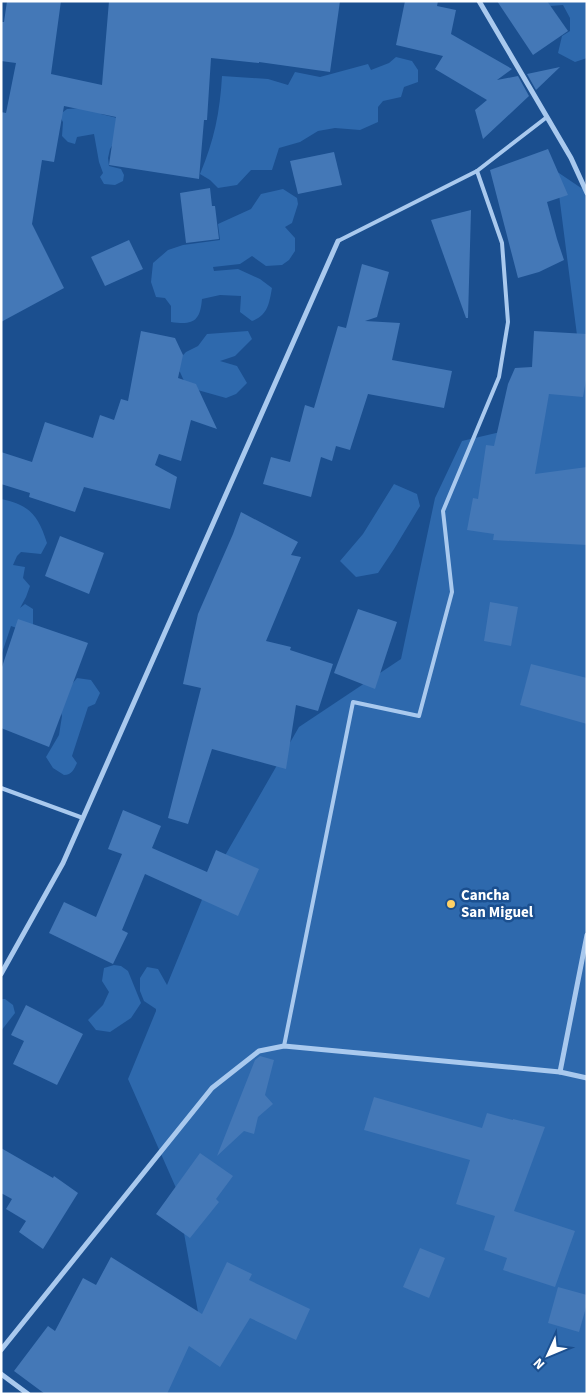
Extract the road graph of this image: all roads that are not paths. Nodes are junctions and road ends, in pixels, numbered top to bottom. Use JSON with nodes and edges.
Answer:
{"nodes":[{"id":1,"x":480,"y":1,"type":"edge"},
{"id":2,"x":547,"y":117,"type":"junction"},
{"id":3,"x":476,"y":171,"type":"junction"},
{"id":4,"x":587,"y":193,"type":"edge"},
{"id":5,"x":338,"y":241,"type":"joint"},
{"id":6,"x":1,"y":788,"type":"edge"},
{"id":7,"x":83,"y":818,"type":"junction"},
{"id":8,"x":587,"y":935,"type":"edge"},
{"id":9,"x":1,"y":974,"type":"edge"},
{"id":10,"x":284,"y":1046,"type":"junction"},
{"id":11,"x":560,"y":1072,"type":"junction"},
{"id":12,"x":587,"y":1078,"type":"edge"},
{"id":13,"x":1,"y":1350,"type":"edge"},
{"id":14,"x":1,"y":1374,"type":"edge"},
{"id":15,"x":28,"y":1394,"type":"edge"}],
"edges":[{"from":1,"to":2,"type":"street"},
{"from":2,"to":3,"type":"lane"},
{"from":2,"to":4,"type":"street"},
{"from":3,"to":5,"type":"lane"},
{"from":3,"to":10,"type":"lane"},
{"from":5,"to":7,"type":"street"},
{"from":6,"to":7,"type":"lane"},
{"from":7,"to":9,"type":"street"},
{"from":8,"to":11,"type":"street"},
{"from":10,"to":11,"type":"street"},
{"from":10,"to":13,"type":"street"},
{"from":11,"to":12,"type":"street"},
{"from":14,"to":15,"type":"street"}]}
